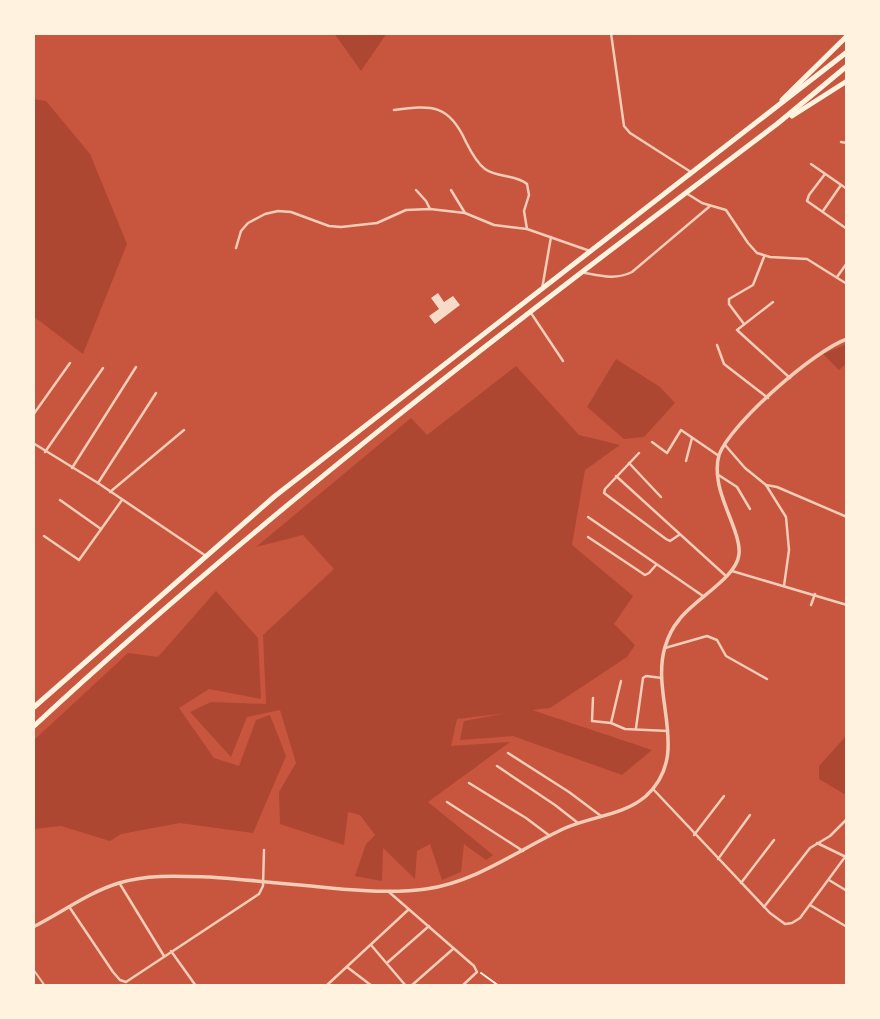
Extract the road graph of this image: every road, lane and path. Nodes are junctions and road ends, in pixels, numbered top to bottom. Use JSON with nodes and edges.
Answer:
{"nodes":[{"id":1,"x":611,"y":33,"type":"edge"},
{"id":2,"x":847,"y":36,"type":"edge"},
{"id":3,"x":847,"y":52,"type":"edge"},
{"id":4,"x":847,"y":66,"type":"edge"},
{"id":5,"x":847,"y":81,"type":"edge"},
{"id":6,"x":394,"y":110,"type":"dead end"},
{"id":7,"x":763,"y":119,"type":"junction"},
{"id":8,"x":777,"y":124,"type":"junction"},
{"id":9,"x":841,"y":142,"type":"dead end"},
{"id":10,"x":847,"y":143,"type":"edge"},
{"id":11,"x":811,"y":164,"type":"dead end"},
{"id":12,"x":692,"y":172,"type":"junction"},
{"id":13,"x":825,"y":174,"type":"junction"},
{"id":14,"x":841,"y":185,"type":"junction"},
{"id":15,"x":847,"y":189,"type":"edge"},
{"id":16,"x":416,"y":190,"type":"dead end"},
{"id":17,"x":452,"y":190,"type":"dead end"},
{"id":18,"x":686,"y":193,"type":"junction"},
{"id":19,"x":710,"y":206,"type":"junction"},
{"id":20,"x":430,"y":209,"type":"junction"},
{"id":21,"x":822,"y":211,"type":"junction"},
{"id":22,"x":465,"y":213,"type":"junction"},
{"id":23,"x":527,"y":229,"type":"junction"},
{"id":24,"x":847,"y":229,"type":"edge"},
{"id":25,"x":551,"y":237,"type":"junction"},
{"id":26,"x":236,"y":248,"type":"dead end"},
{"id":27,"x":591,"y":251,"type":"junction"},
{"id":28,"x":765,"y":256,"type":"junction"},
{"id":29,"x":847,"y":262,"type":"edge"},
{"id":30,"x":583,"y":272,"type":"junction"},
{"id":31,"x":837,"y":277,"type":"junction"},
{"id":32,"x":847,"y":284,"type":"edge"},
{"id":33,"x":542,"y":289,"type":"junction"},
{"id":34,"x":773,"y":302,"type":"dead end"},
{"id":35,"x":531,"y":313,"type":"junction"},
{"id":36,"x":744,"y":324,"type":"junction"},
{"id":37,"x":847,"y":339,"type":"edge"},
{"id":38,"x":717,"y":345,"type":"dead end"},
{"id":39,"x":564,"y":361,"type":"dead end"},
{"id":40,"x":70,"y":363,"type":"dead end"},
{"id":41,"x":136,"y":367,"type":"dead end"},
{"id":42,"x":103,"y":368,"type":"dead end"},
{"id":43,"x":790,"y":378,"type":"junction"},
{"id":44,"x":156,"y":393,"type":"dead end"},
{"id":45,"x":768,"y":398,"type":"junction"},
{"id":46,"x":33,"y":415,"type":"edge"},
{"id":47,"x":184,"y":430,"type":"dead end"},
{"id":48,"x":692,"y":438,"type":"junction"},
{"id":49,"x":652,"y":442,"type":"dead end"},
{"id":50,"x":33,"y":443,"type":"edge"},
{"id":51,"x":725,"y":445,"type":"junction"},
{"id":52,"x":45,"y":452,"type":"junction"},
{"id":53,"x":639,"y":453,"type":"dead end"},
{"id":54,"x":719,"y":456,"type":"junction"},
{"id":55,"x":686,"y":461,"type":"dead end"},
{"id":56,"x":629,"y":463,"type":"junction"},
{"id":57,"x":72,"y":468,"type":"junction"},
{"id":58,"x":717,"y":474,"type":"junction"},
{"id":59,"x":616,"y":476,"type":"junction"},
{"id":60,"x":98,"y":483,"type":"junction"},
{"id":61,"x":766,"y":485,"type":"junction"},
{"id":62,"x":110,"y":492,"type":"junction"},
{"id":63,"x":661,"y":497,"type":"dead end"},
{"id":64,"x":60,"y":500,"type":"dead end"},
{"id":65,"x":122,"y":500,"type":"junction"},
{"id":66,"x":750,"y":509,"type":"dead end"},
{"id":67,"x":588,"y":517,"type":"dead end"},
{"id":68,"x":847,"y":517,"type":"edge"},
{"id":69,"x":101,"y":529,"type":"junction"},
{"id":70,"x":679,"y":535,"type":"junction"},
{"id":71,"x":44,"y":536,"type":"dead end"},
{"id":72,"x":588,"y":537,"type":"dead end"},
{"id":73,"x":206,"y":556,"type":"junction"},
{"id":74,"x":657,"y":564,"type":"junction"},
{"id":75,"x":732,"y":570,"type":"junction"},
{"id":76,"x":726,"y":576,"type":"junction"},
{"id":77,"x":784,"y":586,"type":"junction"},
{"id":78,"x":815,"y":594,"type":"junction"},
{"id":79,"x":703,"y":596,"type":"junction"},
{"id":80,"x":847,"y":605,"type":"edge"},
{"id":81,"x":811,"y":606,"type":"dead end"},
{"id":82,"x":665,"y":648,"type":"junction"},
{"id":83,"x":662,"y":678,"type":"junction"},
{"id":84,"x":767,"y":679,"type":"dead end"},
{"id":85,"x":621,"y":681,"type":"dead end"},
{"id":86,"x":593,"y":698,"type":"dead end"},
{"id":87,"x":33,"y":708,"type":"edge"},
{"id":88,"x":611,"y":723,"type":"junction"},
{"id":89,"x":33,"y":727,"type":"edge"},
{"id":90,"x":636,"y":728,"type":"junction"},
{"id":91,"x":668,"y":732,"type":"junction"},
{"id":92,"x":509,"y":753,"type":"dead end"},
{"id":93,"x":497,"y":766,"type":"dead end"},
{"id":94,"x":469,"y":783,"type":"dead end"},
{"id":95,"x":653,"y":789,"type":"junction"},
{"id":96,"x":724,"y":796,"type":"dead end"},
{"id":97,"x":447,"y":802,"type":"dead end"},
{"id":98,"x":750,"y":815,"type":"dead end"},
{"id":99,"x":601,"y":816,"type":"junction"},
{"id":100,"x":847,"y":819,"type":"edge"},
{"id":101,"x":578,"y":823,"type":"junction"},
{"id":102,"x":694,"y":835,"type":"junction"},
{"id":103,"x":550,"y":836,"type":"junction"},
{"id":104,"x":774,"y":840,"type":"dead end"},
{"id":105,"x":817,"y":843,"type":"junction"},
{"id":106,"x":264,"y":850,"type":"dead end"},
{"id":107,"x":523,"y":851,"type":"junction"},
{"id":108,"x":846,"y":857,"type":"edge"},
{"id":109,"x":718,"y":859,"type":"junction"},
{"id":110,"x":830,"y":880,"type":"junction"},
{"id":111,"x":264,"y":882,"type":"junction"},
{"id":112,"x":119,"y":883,"type":"junction"},
{"id":113,"x":741,"y":883,"type":"junction"},
{"id":114,"x":847,"y":891,"type":"edge"},
{"id":115,"x":389,"y":892,"type":"junction"},
{"id":116,"x":810,"y":905,"type":"junction"},
{"id":117,"x":764,"y":907,"type":"junction"},
{"id":118,"x":70,"y":908,"type":"junction"},
{"id":119,"x":408,"y":910,"type":"junction"},
{"id":120,"x":429,"y":926,"type":"junction"},
{"id":121,"x":33,"y":927,"type":"edge"},
{"id":122,"x":847,"y":927,"type":"edge"},
{"id":123,"x":371,"y":944,"type":"junction"},
{"id":124,"x":453,"y":948,"type":"junction"},
{"id":125,"x":171,"y":951,"type":"junction"},
{"id":126,"x":164,"y":956,"type":"junction"},
{"id":127,"x":387,"y":962,"type":"junction"},
{"id":128,"x":347,"y":967,"type":"junction"},
{"id":129,"x":33,"y":969,"type":"edge"},
{"id":130,"x":477,"y":972,"type":"junction"},
{"id":131,"x":45,"y":986,"type":"edge"},
{"id":132,"x":195,"y":986,"type":"edge"},
{"id":133,"x":326,"y":986,"type":"edge"},
{"id":134,"x":372,"y":986,"type":"edge"},
{"id":135,"x":408,"y":986,"type":"edge"},
{"id":136,"x":462,"y":986,"type":"edge"},
{"id":137,"x":499,"y":986,"type":"edge"}],
"edges":[{"from":1,"to":12,"type":"street"},
{"from":2,"to":7,"type":"highway"},
{"from":3,"to":7,"type":"highway"},
{"from":4,"to":8,"type":"highway"},
{"from":5,"to":8,"type":"highway"},
{"from":6,"to":23,"type":"street"},
{"from":7,"to":12,"type":"highway"},
{"from":8,"to":18,"type":"highway"},
{"from":9,"to":10,"type":"street"},
{"from":11,"to":13,"type":"street"},
{"from":12,"to":27,"type":"highway"},
{"from":13,"to":14,"type":"street"},
{"from":13,"to":21,"type":"street"},
{"from":14,"to":15,"type":"street"},
{"from":14,"to":21,"type":"street"},
{"from":16,"to":20,"type":"street"},
{"from":17,"to":22,"type":"street"},
{"from":18,"to":19,"type":"street"},
{"from":18,"to":30,"type":"highway"},
{"from":19,"to":28,"type":"street"},
{"from":19,"to":30,"type":"street"},
{"from":20,"to":22,"type":"street"},
{"from":20,"to":26,"type":"street"},
{"from":21,"to":24,"type":"street"},
{"from":22,"to":23,"type":"street"},
{"from":23,"to":25,"type":"street"},
{"from":25,"to":27,"type":"street"},
{"from":25,"to":33,"type":"street"},
{"from":27,"to":33,"type":"highway"},
{"from":28,"to":31,"type":"street"},
{"from":28,"to":36,"type":"street"},
{"from":29,"to":31,"type":"street"},
{"from":30,"to":35,"type":"highway"},
{"from":31,"to":32,"type":"street"},
{"from":33,"to":73,"type":"highway"},
{"from":34,"to":36,"type":"street"},
{"from":35,"to":39,"type":"street"},
{"from":35,"to":89,"type":"highway"},
{"from":36,"to":43,"type":"street"},
{"from":37,"to":43,"type":"street"},
{"from":38,"to":45,"type":"street"},
{"from":40,"to":46,"type":"street"},
{"from":41,"to":57,"type":"street"},
{"from":42,"to":52,"type":"street"},
{"from":43,"to":45,"type":"street"},
{"from":44,"to":60,"type":"street"},
{"from":45,"to":51,"type":"street"},
{"from":47,"to":62,"type":"street"},
{"from":48,"to":49,"type":"street"},
{"from":48,"to":54,"type":"street"},
{"from":48,"to":55,"type":"street"},
{"from":50,"to":52,"type":"street"},
{"from":51,"to":54,"type":"street"},
{"from":51,"to":61,"type":"street"},
{"from":52,"to":57,"type":"street"},
{"from":53,"to":56,"type":"street"},
{"from":54,"to":58,"type":"street"},
{"from":56,"to":59,"type":"street"},
{"from":56,"to":63,"type":"street"},
{"from":57,"to":60,"type":"street"},
{"from":58,"to":66,"type":"street"},
{"from":58,"to":75,"type":"street"},
{"from":59,"to":70,"type":"street"},
{"from":59,"to":70,"type":"street"},
{"from":60,"to":62,"type":"street"},
{"from":61,"to":68,"type":"street"},
{"from":61,"to":77,"type":"street"},
{"from":62,"to":65,"type":"street"},
{"from":64,"to":69,"type":"street"},
{"from":65,"to":69,"type":"street"},
{"from":65,"to":73,"type":"street"},
{"from":67,"to":74,"type":"street"},
{"from":69,"to":71,"type":"street"},
{"from":70,"to":76,"type":"street"},
{"from":72,"to":74,"type":"street"},
{"from":73,"to":87,"type":"highway"},
{"from":74,"to":79,"type":"street"},
{"from":75,"to":76,"type":"street"},
{"from":75,"to":77,"type":"street"},
{"from":76,"to":79,"type":"street"},
{"from":77,"to":78,"type":"street"},
{"from":78,"to":80,"type":"street"},
{"from":78,"to":81,"type":"street"},
{"from":79,"to":82,"type":"street"},
{"from":82,"to":83,"type":"street"},
{"from":82,"to":84,"type":"street"},
{"from":83,"to":90,"type":"street"},
{"from":83,"to":91,"type":"street"},
{"from":85,"to":88,"type":"street"},
{"from":86,"to":88,"type":"street"},
{"from":88,"to":90,"type":"street"},
{"from":90,"to":91,"type":"street"},
{"from":91,"to":95,"type":"street"},
{"from":92,"to":99,"type":"street"},
{"from":93,"to":101,"type":"street"},
{"from":94,"to":103,"type":"street"},
{"from":95,"to":99,"type":"street"},
{"from":95,"to":102,"type":"street"},
{"from":96,"to":102,"type":"street"},
{"from":97,"to":107,"type":"street"},
{"from":98,"to":109,"type":"street"},
{"from":99,"to":101,"type":"street"},
{"from":100,"to":105,"type":"street"},
{"from":101,"to":103,"type":"street"},
{"from":102,"to":109,"type":"street"},
{"from":103,"to":107,"type":"street"},
{"from":104,"to":113,"type":"street"},
{"from":105,"to":108,"type":"street"},
{"from":105,"to":117,"type":"street"},
{"from":106,"to":111,"type":"street"},
{"from":107,"to":115,"type":"street"},
{"from":108,"to":110,"type":"street"},
{"from":109,"to":113,"type":"street"},
{"from":110,"to":114,"type":"street"},
{"from":110,"to":116,"type":"street"},
{"from":111,"to":112,"type":"street"},
{"from":111,"to":115,"type":"street"},
{"from":111,"to":125,"type":"street"},
{"from":112,"to":118,"type":"street"},
{"from":112,"to":126,"type":"street"},
{"from":113,"to":117,"type":"street"},
{"from":115,"to":119,"type":"street"},
{"from":116,"to":117,"type":"street"},
{"from":116,"to":122,"type":"street"},
{"from":118,"to":121,"type":"street"},
{"from":118,"to":126,"type":"street"},
{"from":119,"to":120,"type":"street"},
{"from":119,"to":123,"type":"street"},
{"from":120,"to":124,"type":"street"},
{"from":120,"to":127,"type":"street"},
{"from":123,"to":127,"type":"street"},
{"from":123,"to":128,"type":"street"},
{"from":124,"to":130,"type":"street"},
{"from":124,"to":135,"type":"street"},
{"from":125,"to":126,"type":"street"},
{"from":125,"to":132,"type":"street"},
{"from":127,"to":135,"type":"street"},
{"from":128,"to":133,"type":"street"},
{"from":128,"to":134,"type":"street"},
{"from":129,"to":131,"type":"lane"},
{"from":130,"to":136,"type":"street"},
{"from":130,"to":137,"type":"path"}]}
